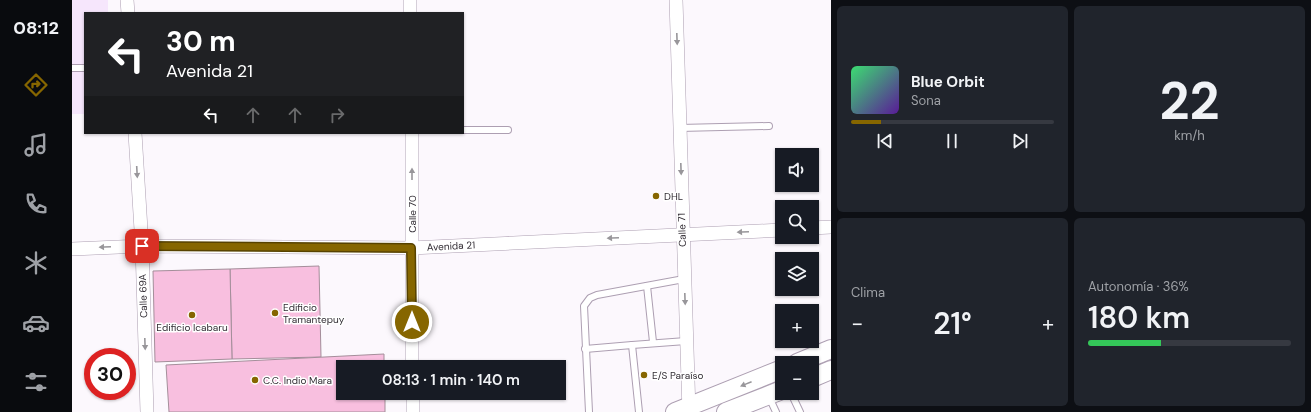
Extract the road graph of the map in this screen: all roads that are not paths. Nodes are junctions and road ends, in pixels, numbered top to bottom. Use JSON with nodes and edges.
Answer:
{"nodes":[{"id":1,"x":127,"y":0,"type":"edge"},
{"id":2,"x":410,"y":0,"type":"edge"},
{"id":3,"x":676,"y":0,"type":"edge"},
{"id":4,"x":128,"y":12,"type":"edge"},
{"id":5,"x":410,"y":12,"type":"edge"},
{"id":6,"x":72,"y":68,"type":"edge"},
{"id":7,"x":84,"y":68,"type":"edge"},
{"id":8,"x":769,"y":126,"type":"dead end"},
{"id":9,"x":679,"y":128,"type":"junction"},
{"id":10,"x":464,"y":130,"type":"edge"},
{"id":11,"x":508,"y":130,"type":"dead end"},
{"id":12,"x":135,"y":134,"type":"edge"},
{"id":13,"x":412,"y":134,"type":"edge"},
{"id":14,"x":819,"y":228,"type":"edge"},
{"id":15,"x":831,"y":228,"type":"edge"},
{"id":16,"x":775,"y":230,"type":"edge"},
{"id":17,"x":682,"y":235,"type":"junction"},
{"id":18,"x":142,"y":246,"type":"junction"},
{"id":19,"x":72,"y":248,"type":"edge"},
{"id":20,"x":411,"y":248,"type":"junction"},
{"id":21,"x":684,"y":279,"type":"junction"},
{"id":22,"x":647,"y":286,"type":"junction"},
{"id":23,"x":686,"y":341,"type":"junction"},
{"id":24,"x":653,"y":342,"type":"junction"},
{"id":25,"x":632,"y":345,"type":"junction"},
{"id":26,"x":586,"y":349,"type":"junction"},
{"id":27,"x":831,"y":349,"type":"edge"},
{"id":28,"x":814,"y":356,"type":"edge"},
{"id":29,"x":412,"y":360,"type":"edge"},
{"id":30,"x":831,"y":370,"type":"edge"},
{"id":31,"x":775,"y":372,"type":"edge"},
{"id":32,"x":819,"y":375,"type":"edge"},
{"id":33,"x":775,"y":392,"type":"edge"},
{"id":34,"x":412,"y":400,"type":"edge"},
{"id":35,"x":775,"y":400,"type":"edge"},
{"id":36,"x":794,"y":400,"type":"edge"},
{"id":37,"x":684,"y":410,"type":"edge"},
{"id":38,"x":147,"y":412,"type":"edge"},
{"id":39,"x":413,"y":412,"type":"edge"},
{"id":40,"x":589,"y":412,"type":"edge"},
{"id":41,"x":639,"y":412,"type":"edge"},
{"id":42,"x":726,"y":412,"type":"edge"},
{"id":43,"x":776,"y":412,"type":"edge"},
{"id":44,"x":800,"y":412,"type":"edge"}],
"edges":[{"from":1,"to":4,"type":"street"},
{"from":2,"to":5,"type":"street"},
{"from":3,"to":9,"type":"street","name":"Calle 71","one_way":true},
{"from":6,"to":7,"type":"lane"},
{"from":8,"to":9,"type":"lane"},
{"from":9,"to":17,"type":"street","name":"Calle 71","one_way":true},
{"from":10,"to":11,"type":"lane"},
{"from":12,"to":18,"type":"street","name":"Calle 69A","one_way":true},
{"from":20,"to":13,"type":"street","name":"Calle 70","one_way":true},
{"from":14,"to":15,"type":"street"},
{"from":16,"to":17,"type":"street","name":"Avenida 21","one_way":true},
{"from":17,"to":20,"type":"street","name":"Avenida 21","one_way":true},
{"from":17,"to":21,"type":"street","name":"Calle 71"},
{"from":18,"to":19,"type":"street","name":"Avenida 21","one_way":true},
{"from":18,"to":20,"type":"street","name":"Avenida 21"},
{"from":18,"to":38,"type":"street","name":"Calle 69A","one_way":true},
{"from":20,"to":29,"type":"street","name":"Calle 70"},
{"from":21,"to":22,"type":"lane"},
{"from":21,"to":23,"type":"street","name":"Calle 71","one_way":true},
{"from":22,"to":24,"type":"lane"},
{"from":22,"to":26,"type":"lane"},
{"from":23,"to":24,"type":"lane"},
{"from":23,"to":37,"type":"street","name":"Calle 71"},
{"from":24,"to":25,"type":"lane"},
{"from":25,"to":26,"type":"lane"},
{"from":25,"to":41,"type":"lane"},
{"from":26,"to":40,"type":"lane"},
{"from":27,"to":28,"type":"main road"},
{"from":30,"to":32,"type":"main road"},
{"from":31,"to":37,"type":"main road","one_way":true},
{"from":33,"to":42,"type":"main road"},
{"from":34,"to":39,"type":"street"},
{"from":35,"to":43,"type":"lane"},
{"from":36,"to":44,"type":"lane"}]}
